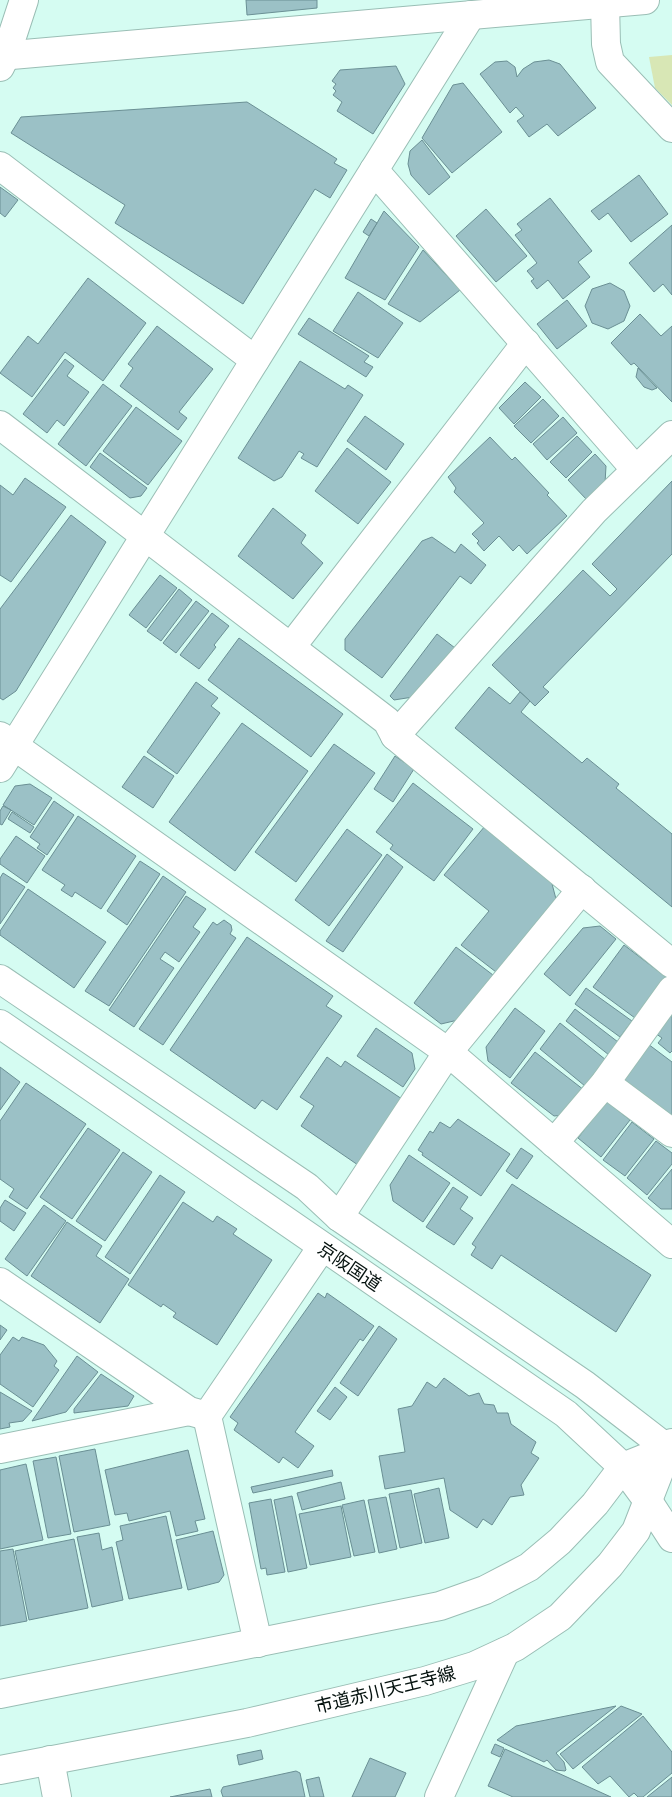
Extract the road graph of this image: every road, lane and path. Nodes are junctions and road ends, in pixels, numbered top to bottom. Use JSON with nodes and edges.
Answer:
{"nodes":[{"id":1,"x":24,"y":0,"type":"edge"},
{"id":2,"x":645,"y":0,"type":"edge"},
{"id":3,"x":605,"y":4,"type":"junction"},
{"id":4,"x":499,"y":6,"type":"edge"},
{"id":5,"x":471,"y":15,"type":"junction"},
{"id":6,"x":1,"y":58,"type":"edge"},
{"id":7,"x":672,"y":128,"type":"edge"},
{"id":8,"x":0,"y":166,"type":"edge"},
{"id":9,"x":374,"y":170,"type":"junction"},
{"id":10,"x":526,"y":343,"type":"junction"},
{"id":11,"x":255,"y":360,"type":"junction"},
{"id":12,"x":0,"y":425,"type":"edge"},
{"id":13,"x":672,"y":435,"type":"edge"},
{"id":14,"x":636,"y":470,"type":"junction"},
{"id":15,"x":146,"y":536,"type":"junction"},
{"id":16,"x":291,"y":647,"type":"junction"},
{"id":17,"x":395,"y":736,"type":"junction"},
{"id":18,"x":5,"y":750,"type":"edge"},
{"id":19,"x":582,"y":890,"type":"junction"},
{"id":20,"x":672,"y":964,"type":"edge"},
{"id":21,"x":0,"y":979,"type":"edge"},
{"id":22,"x":672,"y":990,"type":"edge"},
{"id":23,"x":0,"y":1024,"type":"edge"},
{"id":24,"x":448,"y":1052,"type":"junction"},
{"id":25,"x":604,"y":1082,"type":"junction"},
{"id":26,"x":672,"y":1133,"type":"edge"},
{"id":27,"x":554,"y":1143,"type":"junction"},
{"id":28,"x":339,"y":1217,"type":"junction"},
{"id":29,"x":671,"y":1242,"type":"edge"},
{"id":30,"x":322,"y":1247,"type":"junction"},
{"id":31,"x":0,"y":1282,"type":"edge"},
{"id":32,"x":198,"y":1414,"type":"junction"},
{"id":33,"x":0,"y":1449,"type":"edge"},
{"id":34,"x":671,"y":1449,"type":"edge"},
{"id":35,"x":624,"y":1467,"type":"junction"},
{"id":36,"x":648,"y":1501,"type":"junction"},
{"id":37,"x":672,"y":1538,"type":"edge"},
{"id":38,"x":258,"y":1643,"type":"junction"},
{"id":39,"x":505,"y":1652,"type":"junction"},
{"id":40,"x":0,"y":1694,"type":"edge"},
{"id":41,"x":50,"y":1760,"type":"junction"},
{"id":42,"x":0,"y":1770,"type":"edge"},
{"id":43,"x":57,"y":1797,"type":"edge"},
{"id":44,"x":439,"y":1797,"type":"edge"}],
"edges":[{"from":1,"to":6,"type":"main road"},
{"from":2,"to":3,"type":"main road"},
{"from":3,"to":4,"type":"main road"},
{"from":3,"to":7,"type":"main road"},
{"from":4,"to":5,"type":"main road"},
{"from":5,"to":6,"type":"main road"},
{"from":5,"to":9,"type":"main road"},
{"from":8,"to":11,"type":"main road"},
{"from":9,"to":10,"type":"main road"},
{"from":9,"to":11,"type":"main road"},
{"from":10,"to":14,"type":"main road"},
{"from":10,"to":16,"type":"main road"},
{"from":11,"to":15,"type":"main road"},
{"from":12,"to":15,"type":"main road"},
{"from":13,"to":14,"type":"main road"},
{"from":14,"to":17,"type":"main road"},
{"from":15,"to":16,"type":"main road"},
{"from":15,"to":18,"type":"main road"},
{"from":16,"to":17,"type":"main road"},
{"from":17,"to":19,"type":"main road"},
{"from":18,"to":24,"type":"main road"},
{"from":19,"to":20,"type":"main road"},
{"from":19,"to":24,"type":"main road"},
{"from":21,"to":28,"type":"main road","name":"京阪国道"},
{"from":22,"to":25,"type":"main road"},
{"from":23,"to":30,"type":"main road","name":"京阪国道"},
{"from":24,"to":27,"type":"main road"},
{"from":24,"to":28,"type":"main road"},
{"from":25,"to":26,"type":"main road"},
{"from":25,"to":27,"type":"main road"},
{"from":27,"to":29,"type":"main road"},
{"from":28,"to":34,"type":"main road","name":"京阪国道"},
{"from":30,"to":32,"type":"main road"},
{"from":30,"to":35,"type":"main road","name":"京阪国道"},
{"from":31,"to":32,"type":"main road"},
{"from":32,"to":33,"type":"main road"},
{"from":32,"to":38,"type":"main road"},
{"from":34,"to":35,"type":"main road"},
{"from":34,"to":36,"type":"main road","name":"市道赤川天王寺線"},
{"from":35,"to":36,"type":"main road","name":"京阪国道"},
{"from":35,"to":38,"type":"main road"},
{"from":36,"to":37,"type":"main road","name":"京阪国道"},
{"from":36,"to":39,"type":"main road","name":"市道赤川天王寺線"},
{"from":38,"to":40,"type":"main road"},
{"from":39,"to":41,"type":"main road","name":"市道赤川天王寺線"},
{"from":39,"to":44,"type":"main road"},
{"from":41,"to":42,"type":"main road","name":"市道赤川天王寺線"},
{"from":41,"to":43,"type":"main road"}]}
